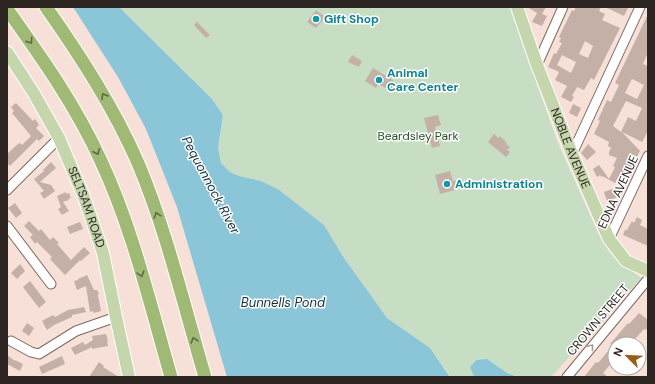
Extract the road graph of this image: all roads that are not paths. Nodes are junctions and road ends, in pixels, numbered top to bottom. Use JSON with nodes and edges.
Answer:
{"nodes":[{"id":1,"x":46,"y":7,"type":"edge"},
{"id":2,"x":516,"y":7,"type":"edge"},
{"id":3,"x":563,"y":7,"type":"edge"},
{"id":4,"x":640,"y":7,"type":"edge"},
{"id":5,"x":7,"y":9,"type":"edge"},
{"id":6,"x":7,"y":52,"type":"edge"},
{"id":7,"x":537,"y":65,"type":"junction"},
{"id":8,"x":59,"y":138,"type":"junction"},
{"id":9,"x":572,"y":154,"type":"junction"},
{"id":10,"x":648,"y":156,"type":"edge"},
{"id":11,"x":7,"y":190,"type":"edge"},
{"id":12,"x":7,"y":226,"type":"edge"},
{"id":13,"x":609,"y":239,"type":"junction"},
{"id":14,"x":648,"y":271,"type":"edge"},
{"id":15,"x":648,"y":279,"type":"edge"},
{"id":16,"x":51,"y":284,"type":"dead end"},
{"id":17,"x":116,"y":317,"type":"junction"},
{"id":18,"x":11,"y":341,"type":"dead end"},
{"id":19,"x":129,"y":377,"type":"edge"},
{"id":20,"x":171,"y":377,"type":"edge"},
{"id":21,"x":205,"y":377,"type":"edge"},
{"id":22,"x":566,"y":377,"type":"edge"}],
"edges":[{"from":21,"to":1,"type":"highway","one_way":true},
{"from":2,"to":7,"type":"main road","name":"NOBLE AVENUE"},
{"from":3,"to":7,"type":"street"},
{"from":4,"to":9,"type":"street"},
{"from":5,"to":20,"type":"highway","one_way":true},
{"from":6,"to":8,"type":"main road","name":"SELTSAM ROAD"},
{"from":7,"to":9,"type":"main road","name":"NOBLE AVENUE"},
{"from":8,"to":11,"type":"street"},
{"from":8,"to":17,"type":"main road","name":"SELTSAM ROAD"},
{"from":9,"to":13,"type":"main road","name":"NOBLE AVENUE"},
{"from":10,"to":13,"type":"street","name":"EDNA AVENUE"},
{"from":12,"to":16,"type":"street"},
{"from":13,"to":14,"type":"main road","name":"NOBLE AVENUE"},
{"from":22,"to":15,"type":"street","name":"CROWN STREET","one_way":true},
{"from":17,"to":18,"type":"street"},
{"from":17,"to":19,"type":"main road","name":"SELTSAM ROAD"}]}
